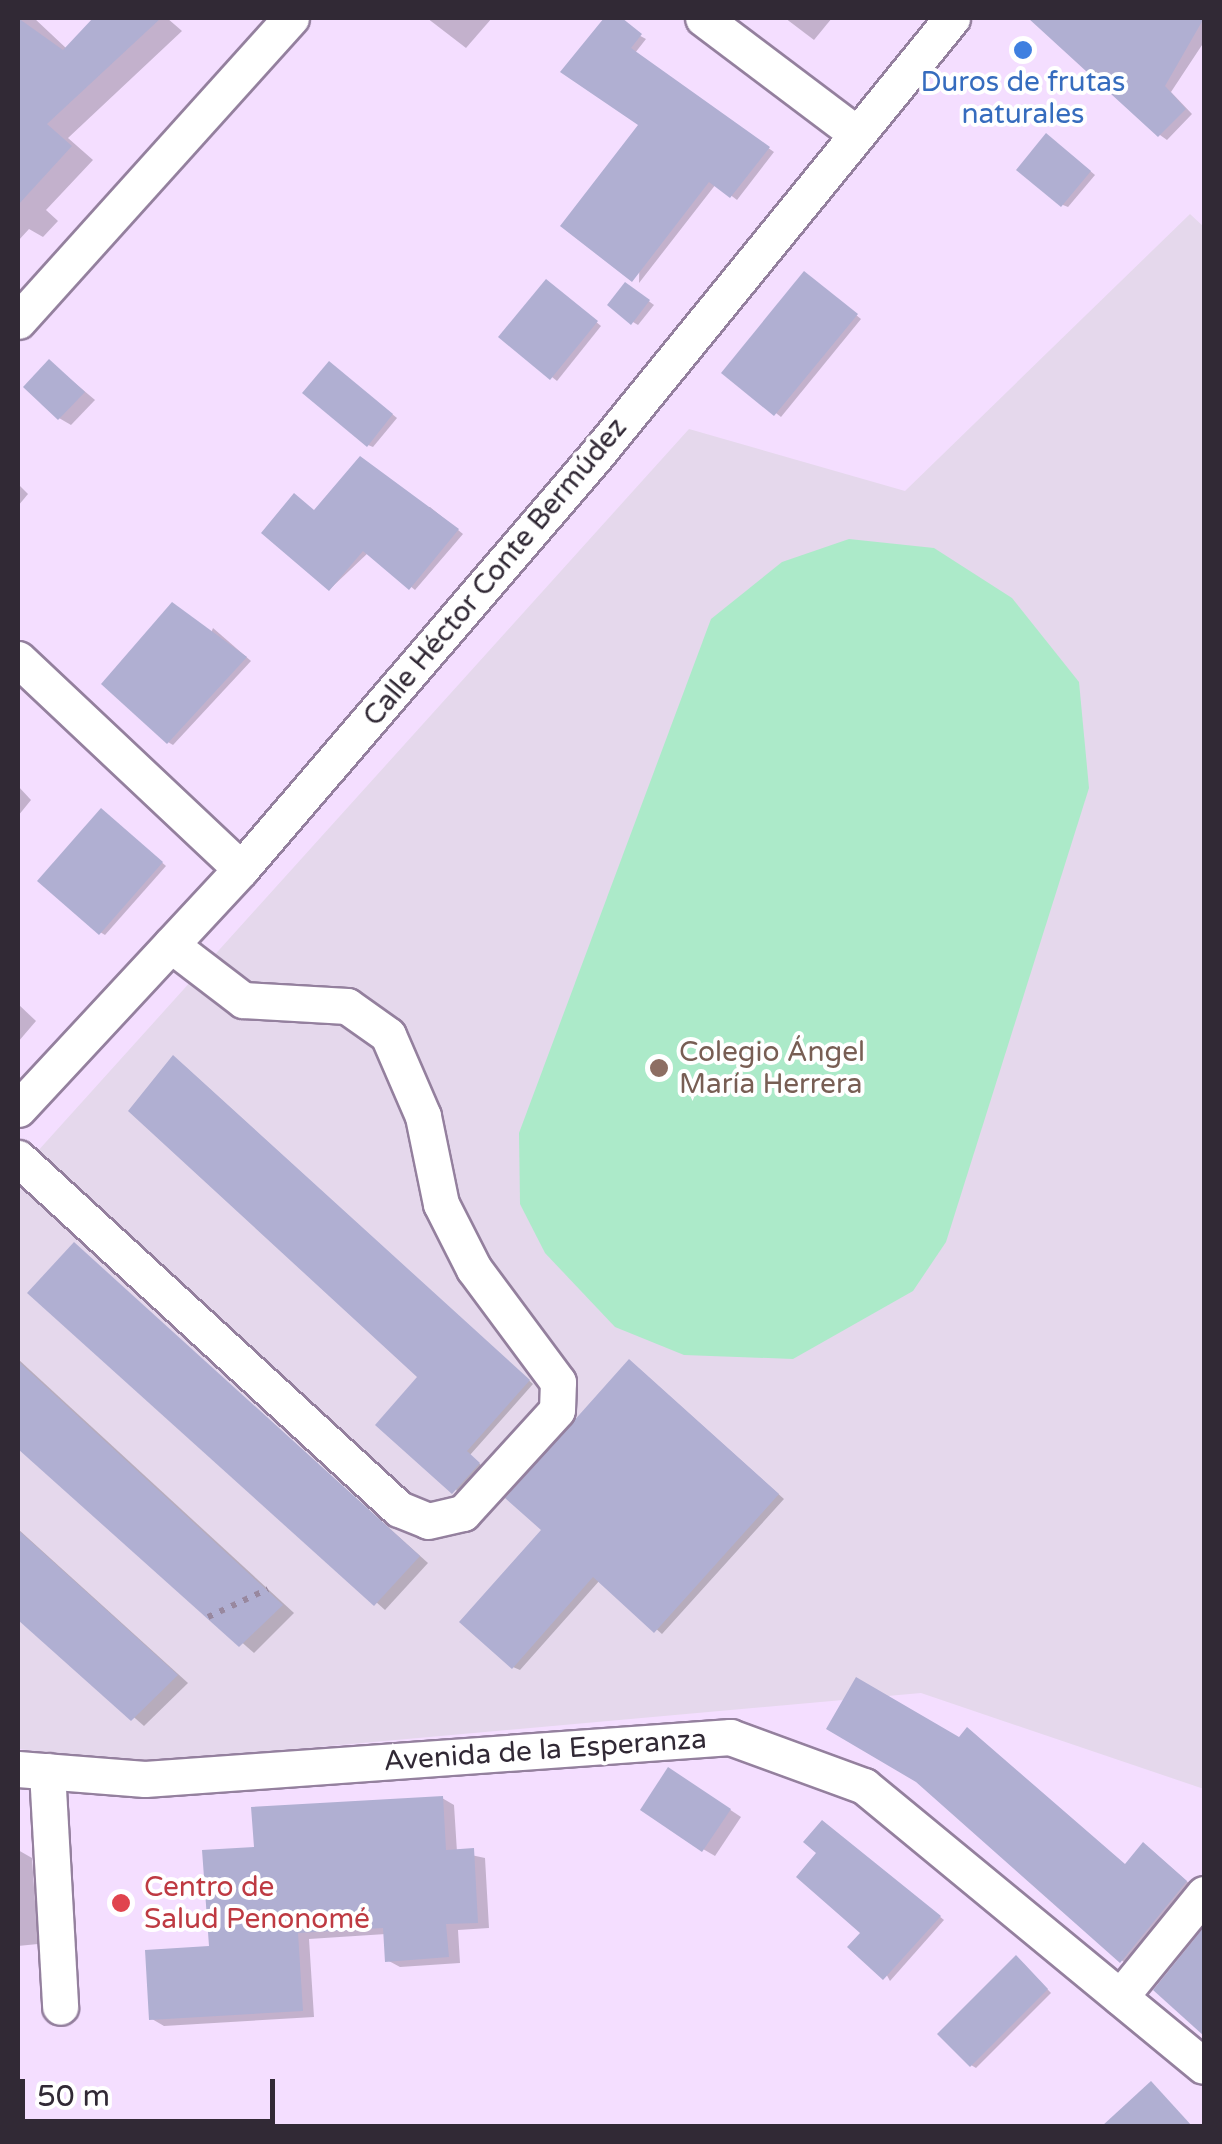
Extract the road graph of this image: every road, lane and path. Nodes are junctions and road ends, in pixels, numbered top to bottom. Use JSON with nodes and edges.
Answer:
{"nodes":[{"id":1,"x":291,"y":18,"type":"edge"},
{"id":2,"x":703,"y":18,"type":"edge"},
{"id":3,"x":952,"y":18,"type":"edge"},
{"id":4,"x":857,"y":134,"type":"junction"},
{"id":5,"x":18,"y":321,"type":"edge"},
{"id":6,"x":18,"y":660,"type":"edge"},
{"id":7,"x":241,"y":869,"type":"junction"},
{"id":8,"x":171,"y":945,"type":"junction"},
{"id":9,"x":18,"y":1109,"type":"edge"},
{"id":10,"x":18,"y":1158,"type":"edge"},
{"id":11,"x":268,"y":1589,"type":"dead end"},
{"id":12,"x":208,"y":1616,"type":"dead end"},
{"id":13,"x":32,"y":1770,"type":"edge"},
{"id":14,"x":1204,"y":1894,"type":"edge"},
{"id":15,"x":1120,"y":1996,"type":"junction"},
{"id":16,"x":60,"y":2006,"type":"dead end"},
{"id":17,"x":1204,"y":2066,"type":"edge"}],
"edges":[{"from":1,"to":5,"type":"street"},
{"from":2,"to":4,"type":"street"},
{"from":3,"to":4,"type":"street","name":"Calle Héctor Conte Bermúdez"},
{"from":4,"to":7,"type":"street","name":"Calle Héctor Conte Bermúdez"},
{"from":6,"to":7,"type":"street"},
{"from":7,"to":8,"type":"street","name":"Calle Héctor Conte Bermúdez"},
{"from":8,"to":9,"type":"street","name":"Calle Héctor Conte Bermúdez"},
{"from":8,"to":10,"type":"street"},
{"from":11,"to":12,"type":"path"},
{"from":13,"to":15,"type":"street","name":"Avenida de la Esperanza"},
{"from":13,"to":16,"type":"street"},
{"from":14,"to":15,"type":"street"},
{"from":15,"to":17,"type":"street","name":"Avenida de la Esperanza"}]}
